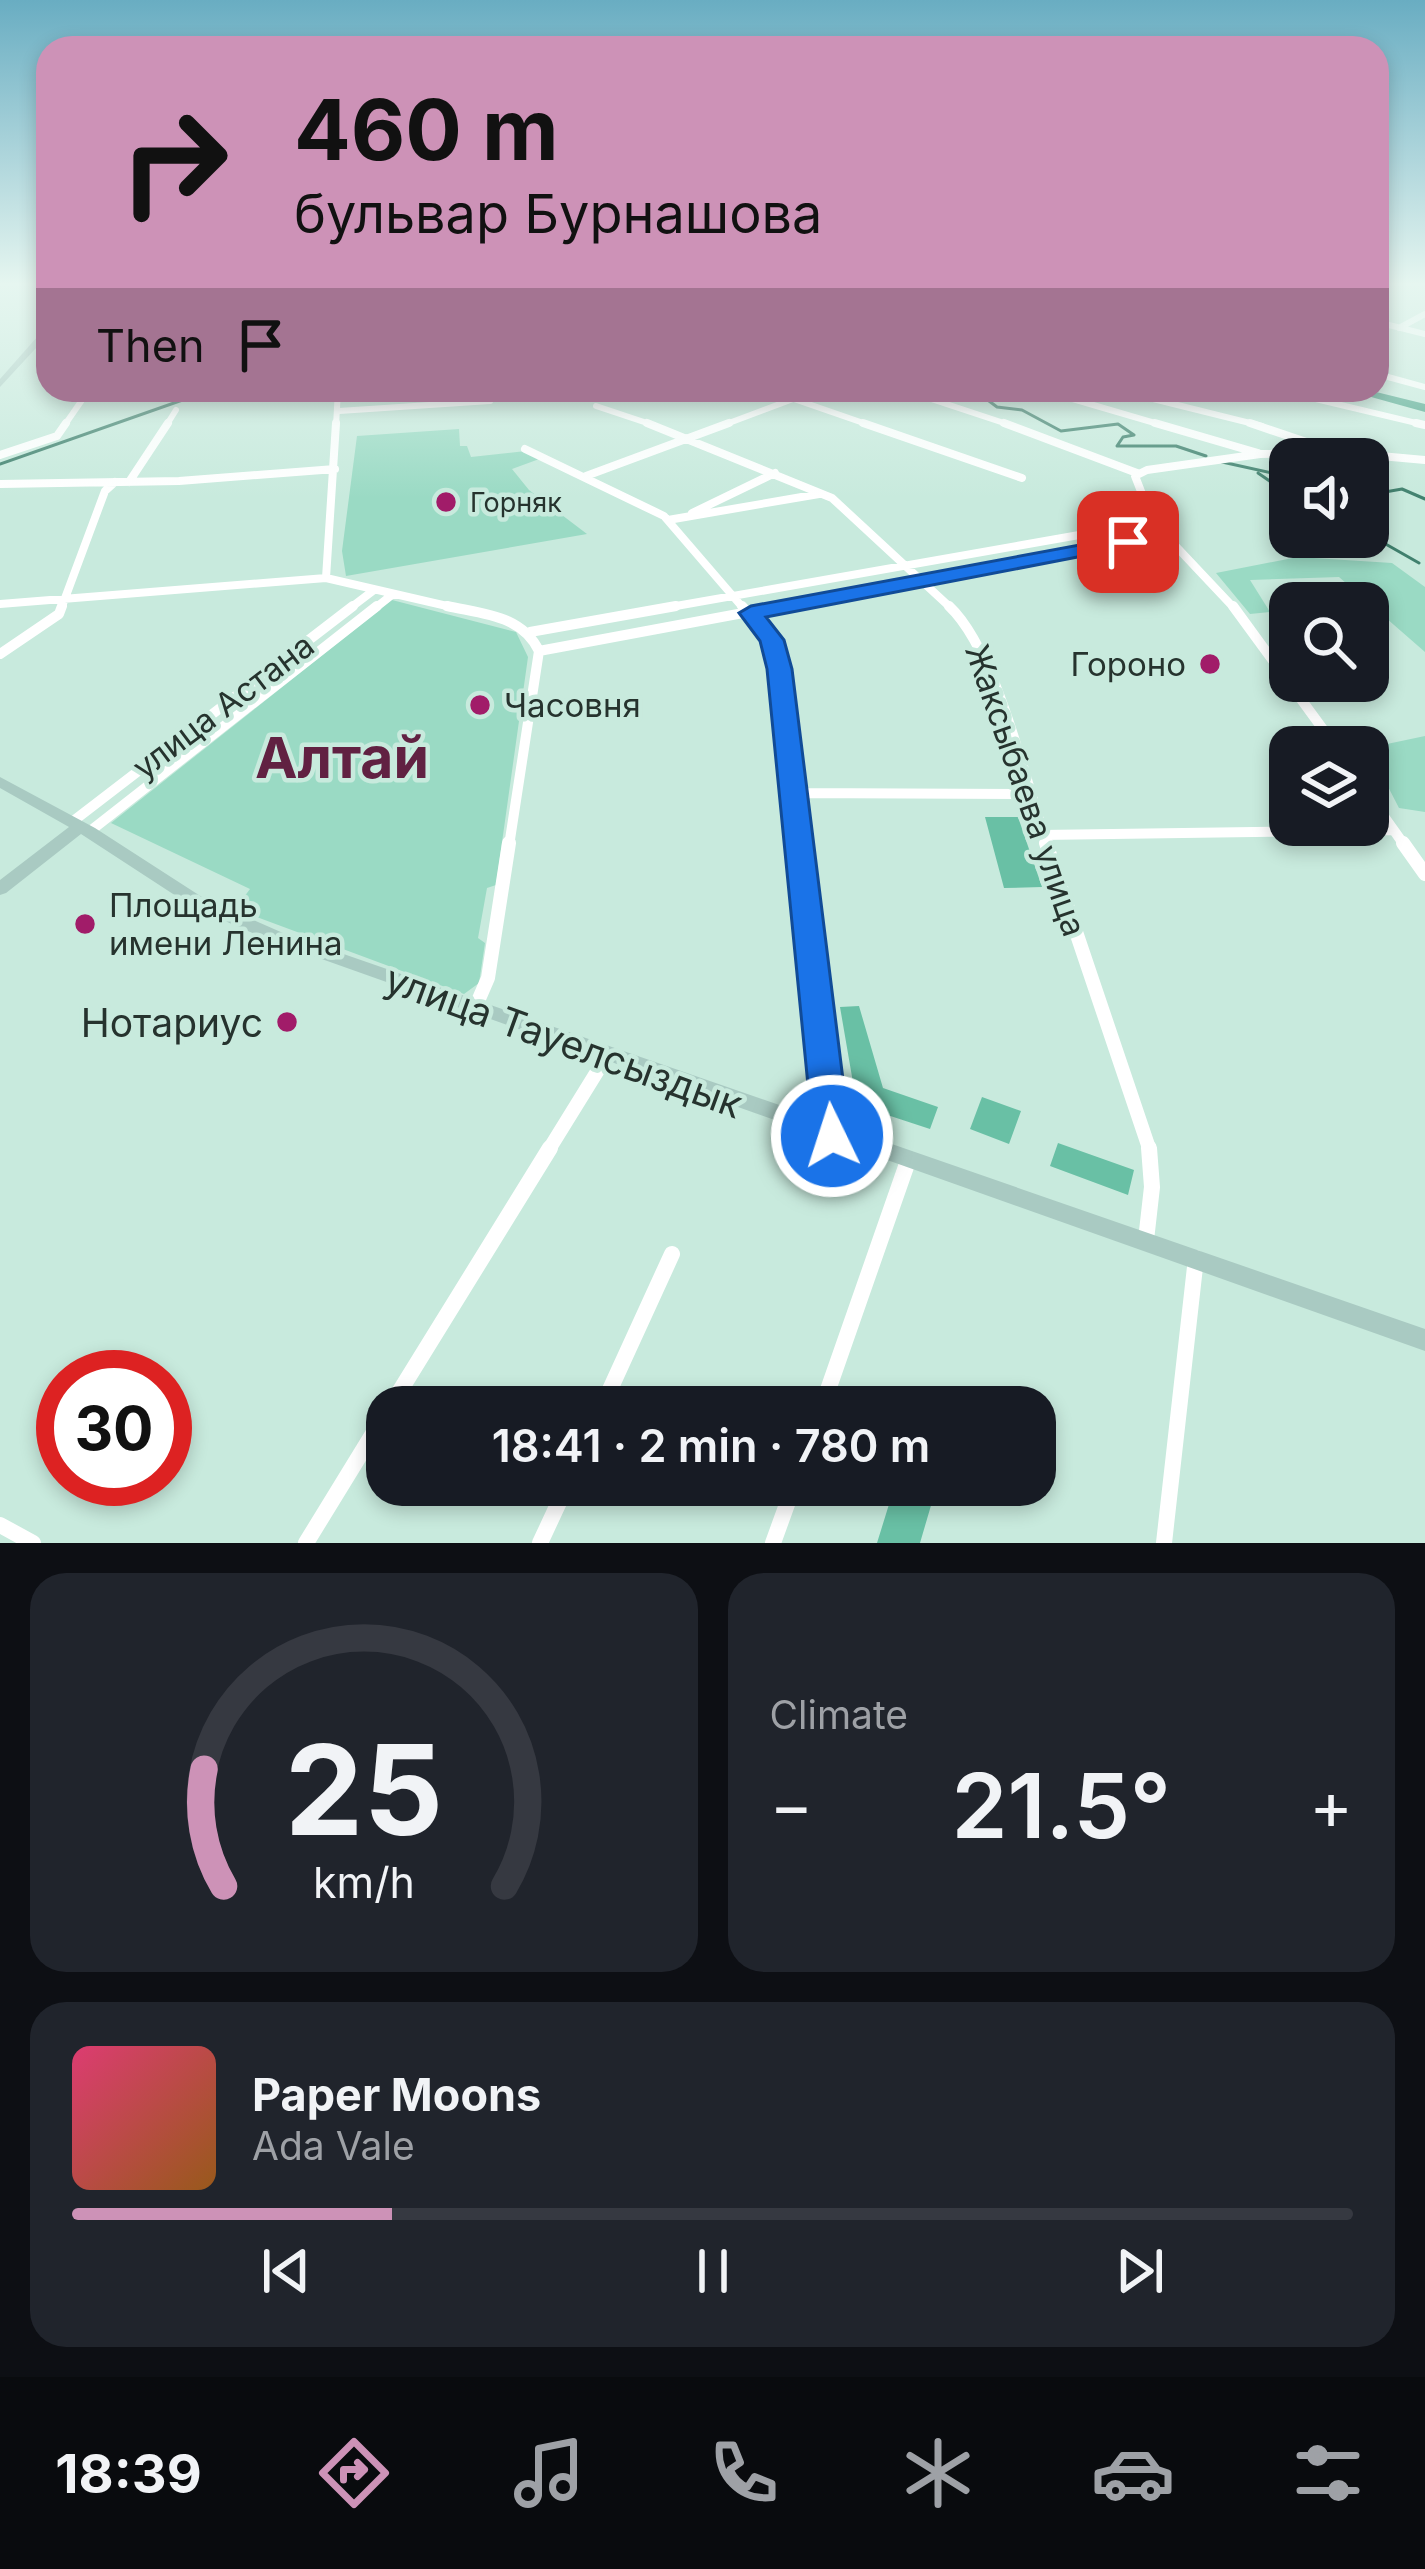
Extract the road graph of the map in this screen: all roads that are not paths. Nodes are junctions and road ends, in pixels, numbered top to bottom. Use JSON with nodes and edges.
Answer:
{"nodes":[{"id":1,"x":26,"y":354,"type":"edge"},
{"id":2,"x":1389,"y":377,"type":"edge"},
{"id":3,"x":0,"y":384,"type":"edge"},
{"id":4,"x":1425,"y":386,"type":"edge"},
{"id":5,"x":81,"y":402,"type":"edge"},
{"id":6,"x":339,"y":402,"type":"edge"},
{"id":7,"x":475,"y":402,"type":"edge"},
{"id":8,"x":785,"y":402,"type":"edge"},
{"id":9,"x":802,"y":402,"type":"edge"},
{"id":10,"x":940,"y":402,"type":"edge"},
{"id":11,"x":1083,"y":402,"type":"edge"},
{"id":12,"x":1166,"y":402,"type":"edge"},
{"id":13,"x":1328,"y":402,"type":"edge"},
{"id":14,"x":596,"y":406,"type":"dead end"},
{"id":15,"x":176,"y":410,"type":"dead end"},
{"id":16,"x":339,"y":411,"type":"junction"},
{"id":17,"x":1425,"y":425,"type":"edge"},
{"id":18,"x":689,"y":436,"type":"junction"},
{"id":19,"x":1299,"y":438,"type":"edge"},
{"id":20,"x":525,"y":449,"type":"dead end"},
{"id":21,"x":1260,"y":454,"type":"junction"},
{"id":22,"x":1269,"y":454,"type":"edge"},
{"id":23,"x":0,"y":455,"type":"edge"},
{"id":24,"x":1389,"y":457,"type":"edge"},
{"id":25,"x":1425,"y":460,"type":"edge"},
{"id":26,"x":335,"y":469,"type":"junction"},
{"id":27,"x":775,"y":472,"type":"junction"},
{"id":28,"x":1137,"y":473,"type":"junction"},
{"id":29,"x":586,"y":476,"type":"junction"},
{"id":30,"x":1022,"y":478,"type":"dead end"},
{"id":31,"x":129,"y":482,"type":"junction"},
{"id":32,"x":0,"y":484,"type":"edge"},
{"id":33,"x":101,"y":487,"type":"junction"},
{"id":34,"x":824,"y":493,"type":"junction"},
{"id":35,"x":690,"y":515,"type":"junction"},
{"id":36,"x":668,"y":520,"type":"junction"},
{"id":37,"x":1153,"y":522,"type":"junction"},
{"id":38,"x":1165,"y":535,"type":"junction"},
{"id":39,"x":905,"y":564,"type":"junction"},
{"id":40,"x":326,"y":578,"type":"junction"},
{"id":41,"x":922,"y":580,"type":"junction"},
{"id":42,"x":374,"y":590,"type":"junction"},
{"id":43,"x":393,"y":594,"type":"junction"},
{"id":44,"x":735,"y":594,"type":"junction"},
{"id":45,"x":65,"y":598,"type":"junction"},
{"id":46,"x":0,"y":604,"type":"edge"},
{"id":47,"x":751,"y":613,"type":"junction"},
{"id":48,"x":530,"y":632,"type":"junction"},
{"id":49,"x":539,"y":651,"type":"junction"},
{"id":50,"x":0,"y":654,"type":"edge"},
{"id":51,"x":1320,"y":726,"type":"edge"},
{"id":52,"x":0,"y":782,"type":"edge"},
{"id":53,"x":795,"y":793,"type":"junction"},
{"id":54,"x":1026,"y":794,"type":"junction"},
{"id":55,"x":1389,"y":824,"type":"edge"},
{"id":56,"x":80,"y":827,"type":"junction"},
{"id":57,"x":1393,"y":830,"type":"junction"},
{"id":58,"x":1041,"y":835,"type":"junction"},
{"id":59,"x":1425,"y":874,"type":"edge"},
{"id":60,"x":0,"y":889,"type":"edge"},
{"id":61,"x":475,"y":1008,"type":"junction"},
{"id":62,"x":608,"y":1054,"type":"junction"},
{"id":63,"x":832,"y":1136,"type":"junction"},
{"id":64,"x":908,"y":1161,"type":"junction"},
{"id":65,"x":1146,"y":1240,"type":"junction"},
{"id":66,"x":672,"y":1254,"type":"dead end"},
{"id":67,"x":1196,"y":1258,"type":"junction"},
{"id":68,"x":1425,"y":1340,"type":"edge"},
{"id":69,"x":402,"y":1386,"type":"edge"},
{"id":70,"x":612,"y":1386,"type":"edge"},
{"id":71,"x":829,"y":1386,"type":"edge"},
{"id":72,"x":366,"y":1445,"type":"edge"},
{"id":73,"x":557,"y":1506,"type":"edge"},
{"id":74,"x":786,"y":1506,"type":"edge"},
{"id":75,"x":2,"y":1531,"type":"edge"},
{"id":76,"x":33,"y":1543,"type":"edge"},
{"id":77,"x":305,"y":1543,"type":"edge"},
{"id":78,"x":540,"y":1543,"type":"edge"},
{"id":79,"x":773,"y":1543,"type":"edge"},
{"id":80,"x":1164,"y":1543,"type":"edge"}],
"edges":[{"from":1,"to":3,"type":"street"},
{"from":2,"to":4,"type":"street"},
{"from":5,"to":23,"type":"street"},
{"from":6,"to":16,"type":"street"},
{"from":7,"to":16,"type":"street"},
{"from":8,"to":18,"type":"street"},
{"from":9,"to":30,"type":"street"},
{"from":10,"to":28,"type":"street"},
{"from":11,"to":21,"type":"street"},
{"from":12,"to":19,"type":"street"},
{"from":13,"to":17,"type":"street"},
{"from":14,"to":18,"type":"street","name":"Жаксыбаева улица"},
{"from":15,"to":31,"type":"street"},
{"from":16,"to":26,"type":"street"},
{"from":18,"to":27,"type":"street","name":"Жаксыбаева улица"},
{"from":18,"to":29,"type":"street"},
{"from":20,"to":29,"type":"street"},
{"from":21,"to":22,"type":"street"},
{"from":21,"to":28,"type":"street"},
{"from":24,"to":25,"type":"street"},
{"from":26,"to":31,"type":"street"},
{"from":26,"to":40,"type":"street"},
{"from":27,"to":34,"type":"street","name":"Жаксыбаева улица"},
{"from":27,"to":35,"type":"street"},
{"from":28,"to":37,"type":"street"},
{"from":29,"to":36,"type":"street"},
{"from":31,"to":33,"type":"street"},
{"from":32,"to":33,"type":"street"},
{"from":33,"to":45,"type":"street"},
{"from":34,"to":35,"type":"street"},
{"from":34,"to":39,"type":"street","name":"Жаксыбаева улица"},
{"from":35,"to":36,"type":"street"},
{"from":36,"to":44,"type":"street"},
{"from":37,"to":38,"type":"street"},
{"from":37,"to":39,"type":"street"},
{"from":38,"to":41,"type":"street"},
{"from":38,"to":51,"type":"street"},
{"from":39,"to":41,"type":"street","name":"Жаксыбаева улица"},
{"from":39,"to":44,"type":"street"},
{"from":40,"to":42,"type":"street"},
{"from":40,"to":45,"type":"street"},
{"from":41,"to":47,"type":"street"},
{"from":41,"to":54,"type":"street","name":"Жаксыбаева улица"},
{"from":42,"to":43,"type":"street"},
{"from":42,"to":56,"type":"street","name":"улица Астана"},
{"from":43,"to":48,"type":"street"},
{"from":43,"to":56,"type":"street","name":"улица Астана"},
{"from":44,"to":47,"type":"street"},
{"from":44,"to":48,"type":"street"},
{"from":45,"to":46,"type":"street"},
{"from":45,"to":50,"type":"street"},
{"from":47,"to":49,"type":"street"},
{"from":47,"to":53,"type":"street"},
{"from":48,"to":49,"type":"street"},
{"from":49,"to":61,"type":"street"},
{"from":52,"to":56,"type":"street","name":"улица Тауелсыздык"},
{"from":53,"to":54,"type":"street"},
{"from":53,"to":63,"type":"street"},
{"from":54,"to":58,"type":"street","name":"Жаксыбаева улица"},
{"from":55,"to":57,"type":"street"},
{"from":56,"to":60,"type":"street","name":"улица Астана"},
{"from":56,"to":61,"type":"street","name":"улица Тауелсыздык"},
{"from":57,"to":58,"type":"street"},
{"from":57,"to":59,"type":"street"},
{"from":58,"to":65,"type":"street","name":"Жаксыбаева улица"},
{"from":61,"to":62,"type":"street","name":"улица Тауелсыздык"},
{"from":62,"to":63,"type":"street","name":"улица Тауелсыздык"},
{"from":62,"to":69,"type":"street"},
{"from":63,"to":64,"type":"street","name":"улица Тауелсыздык"},
{"from":64,"to":65,"type":"street","name":"улица Тауелсыздык"},
{"from":64,"to":71,"type":"street"},
{"from":65,"to":67,"type":"street","name":"улица Тауелсыздык"},
{"from":66,"to":70,"type":"street"},
{"from":67,"to":68,"type":"street","name":"улица Тауелсыздык"},
{"from":67,"to":80,"type":"street"},
{"from":72,"to":77,"type":"street"},
{"from":73,"to":78,"type":"street"},
{"from":74,"to":79,"type":"street"},
{"from":75,"to":76,"type":"street"}]}
